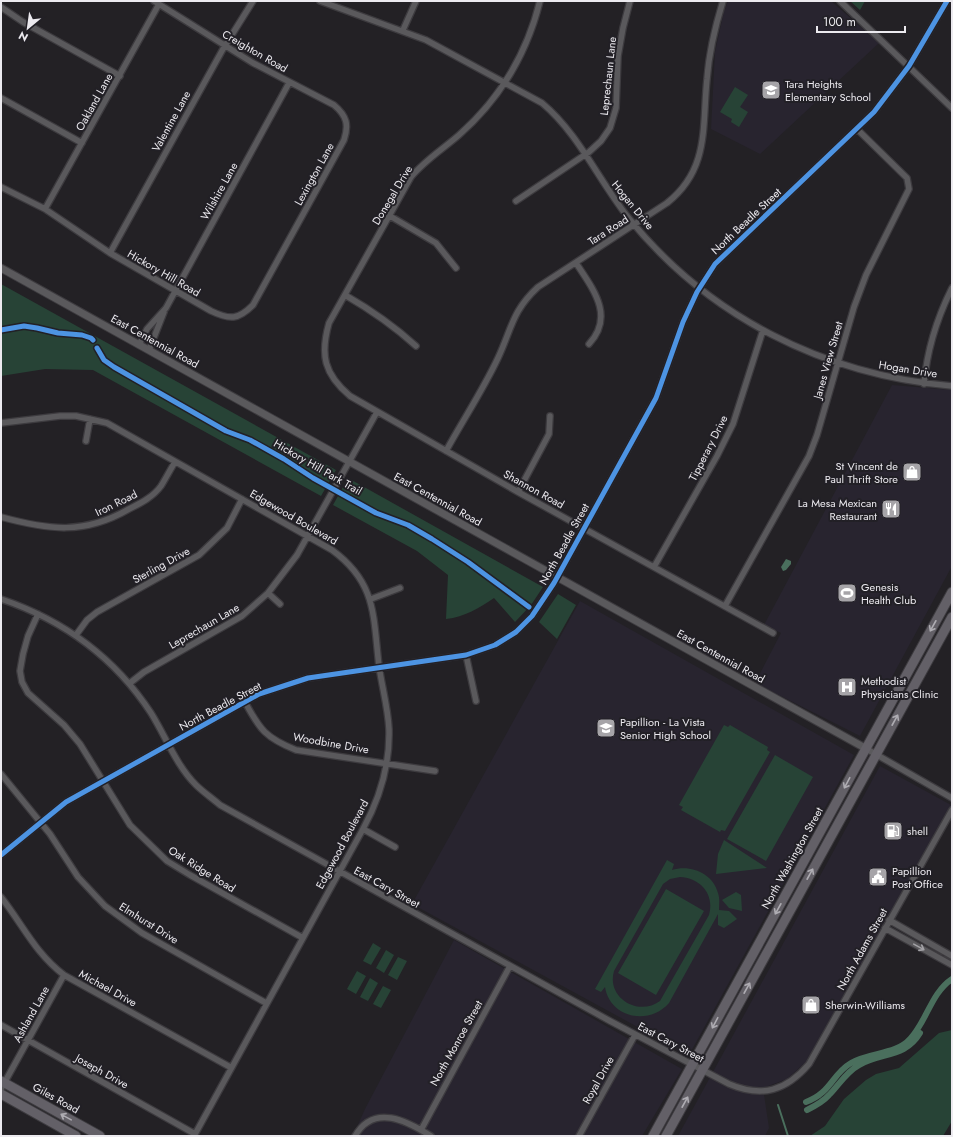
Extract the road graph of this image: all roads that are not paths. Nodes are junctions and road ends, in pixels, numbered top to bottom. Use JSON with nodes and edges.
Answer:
{"nodes":[{"id":1,"x":253,"y":1,"type":"edge"},
{"id":2,"x":320,"y":1,"type":"edge"},
{"id":3,"x":416,"y":1,"type":"edge"},
{"id":4,"x":540,"y":1,"type":"edge"},
{"id":5,"x":630,"y":1,"type":"edge"},
{"id":6,"x":723,"y":1,"type":"edge"},
{"id":7,"x":840,"y":1,"type":"edge"},
{"id":8,"x":947,"y":1,"type":"edge"},
{"id":9,"x":157,"y":2,"type":"edge"},
{"id":10,"x":1,"y":7,"type":"edge"},
{"id":11,"x":403,"y":30,"type":"junction"},
{"id":12,"x":225,"y":46,"type":"junction"},
{"id":13,"x":909,"y":66,"type":"junction"},
{"id":14,"x":120,"y":76,"type":"junction"},
{"id":15,"x":290,"y":83,"type":"junction"},
{"id":16,"x":505,"y":83,"type":"junction"},
{"id":17,"x":1,"y":98,"type":"edge"},
{"id":18,"x":952,"y":108,"type":"edge"},
{"id":19,"x":345,"y":118,"type":"joint"},
{"id":20,"x":857,"y":128,"type":"junction"},
{"id":21,"x":82,"y":143,"type":"junction"},
{"id":22,"x":584,"y":154,"type":"junction"},
{"id":23,"x":1,"y":187,"type":"edge"},
{"id":24,"x":516,"y":201,"type":"dead end"},
{"id":25,"x":45,"y":209,"type":"junction"},
{"id":26,"x":390,"y":216,"type":"junction"},
{"id":27,"x":635,"y":225,"type":"junction"},
{"id":28,"x":291,"y":237,"type":"joint"},
{"id":29,"x":110,"y":253,"type":"junction"},
{"id":30,"x":576,"y":263,"type":"junction"},
{"id":31,"x":1,"y":268,"type":"edge"},
{"id":32,"x":456,"y":268,"type":"dead end"},
{"id":33,"x":699,"y":288,"type":"junction"},
{"id":34,"x":952,"y":288,"type":"edge"},
{"id":35,"x":175,"y":291,"type":"junction"},
{"id":36,"x":345,"y":295,"type":"junction"},
{"id":37,"x":166,"y":308,"type":"junction"},
{"id":38,"x":763,"y":330,"type":"junction"},
{"id":39,"x":139,"y":344,"type":"junction"},
{"id":40,"x":589,"y":344,"type":"dead end"},
{"id":41,"x":416,"y":346,"type":"dead end"},
{"id":42,"x":149,"y":350,"type":"junction"},
{"id":43,"x":837,"y":364,"type":"junction"},
{"id":44,"x":924,"y":384,"type":"junction"},
{"id":45,"x":952,"y":386,"type":"edge"},
{"id":46,"x":350,"y":396,"type":"joint"},
{"id":47,"x":378,"y":412,"type":"junction"},
{"id":48,"x":550,"y":416,"type":"dead end"},
{"id":49,"x":90,"y":419,"type":"junction"},
{"id":50,"x":1,"y":424,"type":"edge"},
{"id":51,"x":86,"y":442,"type":"dead end"},
{"id":52,"x":446,"y":451,"type":"junction"},
{"id":53,"x":175,"y":462,"type":"junction"},
{"id":54,"x":349,"y":462,"type":"junction"},
{"id":55,"x":518,"y":492,"type":"junction"},
{"id":56,"x":242,"y":498,"type":"junction"},
{"id":57,"x":1,"y":517,"type":"edge"},
{"id":58,"x":584,"y":528,"type":"junction"},
{"id":59,"x":308,"y":535,"type":"junction"},
{"id":60,"x":654,"y":567,"type":"junction"},
{"id":61,"x":557,"y":577,"type":"junction"},
{"id":62,"x":400,"y":588,"type":"dead end"},
{"id":63,"x":952,"y":592,"type":"edge"},
{"id":64,"x":268,"y":593,"type":"junction"},
{"id":65,"x":1,"y":599,"type":"edge"},
{"id":66,"x":371,"y":599,"type":"junction"},
{"id":67,"x":280,"y":604,"type":"dead end"},
{"id":68,"x":725,"y":606,"type":"junction"},
{"id":69,"x":38,"y":614,"type":"junction"},
{"id":70,"x":952,"y":617,"type":"edge"},
{"id":71,"x":773,"y":633,"type":"dead end"},
{"id":72,"x":76,"y":635,"type":"junction"},
{"id":73,"x":466,"y":655,"type":"junction"},
{"id":74,"x":380,"y":668,"type":"junction"},
{"id":75,"x":130,"y":684,"type":"junction"},
{"id":76,"x":476,"y":701,"type":"dead end"},
{"id":77,"x":245,"y":702,"type":"junction"},
{"id":78,"x":169,"y":744,"type":"junction"},
{"id":79,"x":865,"y":748,"type":"junction"},
{"id":80,"x":876,"y":754,"type":"junction"},
{"id":81,"x":386,"y":763,"type":"junction"},
{"id":82,"x":435,"y":771,"type":"dead end"},
{"id":83,"x":1,"y":774,"type":"edge"},
{"id":84,"x":103,"y":781,"type":"junction"},
{"id":85,"x":952,"y":798,"type":"edge"},
{"id":86,"x":952,"y":810,"type":"edge"},
{"id":87,"x":40,"y":823,"type":"junction"},
{"id":88,"x":364,"y":829,"type":"junction"},
{"id":89,"x":395,"y":847,"type":"dead end"},
{"id":90,"x":1,"y":855,"type":"edge"},
{"id":91,"x":340,"y":872,"type":"junction"},
{"id":92,"x":1,"y":897,"type":"edge"},
{"id":93,"x":889,"y":920,"type":"junction"},
{"id":94,"x":885,"y":928,"type":"junction"},
{"id":95,"x":302,"y":938,"type":"junction"},
{"id":96,"x":952,"y":956,"type":"edge"},
{"id":97,"x":952,"y":965,"type":"edge"},
{"id":98,"x":510,"y":966,"type":"junction"},
{"id":99,"x":64,"y":975,"type":"junction"},
{"id":100,"x":266,"y":1003,"type":"junction"},
{"id":101,"x":1,"y":1026,"type":"edge"},
{"id":102,"x":635,"y":1035,"type":"junction"},
{"id":103,"x":27,"y":1041,"type":"junction"},
{"id":104,"x":692,"y":1065,"type":"junction"},
{"id":105,"x":230,"y":1067,"type":"junction"},
{"id":106,"x":702,"y":1070,"type":"junction"},
{"id":107,"x":2,"y":1084,"type":"edge"},
{"id":108,"x":779,"y":1088,"type":"joint"},
{"id":109,"x":1,"y":1094,"type":"edge"},
{"id":110,"x":421,"y":1130,"type":"junction"},
{"id":111,"x":194,"y":1135,"type":"edge"},
{"id":112,"x":76,"y":1136,"type":"edge"},
{"id":113,"x":100,"y":1136,"type":"edge"},
{"id":114,"x":354,"y":1136,"type":"edge"},
{"id":115,"x":431,"y":1136,"type":"edge"},
{"id":116,"x":579,"y":1136,"type":"edge"},
{"id":117,"x":653,"y":1136,"type":"edge"},
{"id":118,"x":666,"y":1136,"type":"edge"}],
"edges":[{"from":1,"to":12,"type":"street","name":"Valentine Lane"},
{"from":2,"to":11,"type":"street","name":"Hogan Drive"},
{"from":3,"to":11,"type":"street"},
{"from":4,"to":16,"type":"street","name":"Donegal Drive"},
{"from":5,"to":22,"type":"street","name":"Leprechaun Lane"},
{"from":6,"to":27,"type":"street","name":"Tara Road"},
{"from":7,"to":13,"type":"street"},
{"from":8,"to":13,"type":"street","name":"North Beadle Street"},
{"from":9,"to":12,"type":"street","name":"Creighton Road"},
{"from":9,"to":14,"type":"street","name":"Oakland Lane"},
{"from":10,"to":14,"type":"street"},
{"from":11,"to":16,"type":"street","name":"Hogan Drive"},
{"from":12,"to":15,"type":"street","name":"Creighton Road"},
{"from":12,"to":29,"type":"street","name":"Valentine Lane"},
{"from":13,"to":18,"type":"street"},
{"from":13,"to":20,"type":"street","name":"North Beadle Street"},
{"from":14,"to":21,"type":"street","name":"Oakland Lane"},
{"from":15,"to":19,"type":"street","name":"Creighton Road"},
{"from":15,"to":35,"type":"street","name":"Wilshire Lane"},
{"from":16,"to":22,"type":"street","name":"Hogan Drive"},
{"from":16,"to":26,"type":"street","name":"Donegal Drive"},
{"from":17,"to":21,"type":"street"},
{"from":19,"to":28,"type":"street","name":"Lexington Lane"},
{"from":20,"to":33,"type":"street","name":"North Beadle Street"},
{"from":20,"to":43,"type":"street","name":"Janes View Street"},
{"from":21,"to":25,"type":"street","name":"Oakland Lane"},
{"from":22,"to":24,"type":"street","name":"Leprechaun Lane"},
{"from":22,"to":27,"type":"street","name":"Hogan Drive"},
{"from":23,"to":25,"type":"street","name":"Hickory Hill Road"},
{"from":25,"to":29,"type":"street","name":"Hickory Hill Road"},
{"from":26,"to":32,"type":"street"},
{"from":26,"to":36,"type":"street","name":"Donegal Drive"},
{"from":27,"to":30,"type":"street","name":"Tara Road"},
{"from":27,"to":33,"type":"street","name":"Hogan Drive"},
{"from":28,"to":35,"type":"street","name":"Hickory Hill Road"},
{"from":29,"to":35,"type":"street","name":"Hickory Hill Road"},
{"from":30,"to":40,"type":"street"},
{"from":30,"to":52,"type":"street","name":"Tara Road"},
{"from":31,"to":39,"type":"street","name":"East Centennial Road"},
{"from":33,"to":38,"type":"street","name":"Hogan Drive"},
{"from":33,"to":58,"type":"street","name":"North Beadle Street"},
{"from":34,"to":44,"type":"street"},
{"from":35,"to":37,"type":"street","name":"Wilshire Lane"},
{"from":36,"to":41,"type":"street"},
{"from":36,"to":46,"type":"street","name":"Donegal Drive"},
{"from":37,"to":39,"type":"street","name":"Wilshire Lane"},
{"from":37,"to":42,"type":"street","name":"Wilshire Lane"},
{"from":38,"to":43,"type":"street","name":"Hogan Drive"},
{"from":38,"to":60,"type":"street","name":"Tipperary Drive"},
{"from":39,"to":42,"type":"street","name":"East Centennial Road"},
{"from":42,"to":54,"type":"street","name":"East Centennial Road"},
{"from":43,"to":44,"type":"street","name":"Hogan Drive"},
{"from":43,"to":68,"type":"street","name":"Janes View Street"},
{"from":44,"to":45,"type":"street","name":"Hogan Drive"},
{"from":46,"to":47,"type":"street","name":"Shannon Road"},
{"from":47,"to":52,"type":"street","name":"Shannon Road"},
{"from":47,"to":54,"type":"street","name":"Leprechaun Lane"},
{"from":48,"to":55,"type":"street"},
{"from":49,"to":50,"type":"street","name":"Edgewood Boulevard"},
{"from":49,"to":51,"type":"street"},
{"from":49,"to":53,"type":"street","name":"Edgewood Boulevard"},
{"from":52,"to":55,"type":"street","name":"Shannon Road"},
{"from":53,"to":56,"type":"street","name":"Edgewood Boulevard"},
{"from":53,"to":57,"type":"street","name":"Iron Road"},
{"from":54,"to":59,"type":"street","name":"Leprechaun Lane"},
{"from":54,"to":61,"type":"street","name":"East Centennial Road"},
{"from":55,"to":58,"type":"street","name":"Shannon Road"},
{"from":56,"to":59,"type":"street","name":"Edgewood Boulevard"},
{"from":56,"to":72,"type":"street","name":"Sterling Drive"},
{"from":58,"to":60,"type":"street","name":"Shannon Road"},
{"from":58,"to":61,"type":"street","name":"North Beadle Street"},
{"from":59,"to":64,"type":"street","name":"Leprechaun Lane"},
{"from":59,"to":66,"type":"street","name":"Edgewood Boulevard"},
{"from":60,"to":68,"type":"street","name":"Shannon Road"},
{"from":61,"to":73,"type":"street","name":"North Beadle Street"},
{"from":61,"to":79,"type":"street","name":"East Centennial Road"},
{"from":62,"to":66,"type":"street"},
{"from":63,"to":79,"type":"main road","name":"North Washington Street","one_way":true},
{"from":64,"to":67,"type":"street"},
{"from":64,"to":75,"type":"street","name":"Leprechaun Lane"},
{"from":65,"to":69,"type":"street","name":"East Cary Street"},
{"from":66,"to":74,"type":"street","name":"Edgewood Boulevard"},
{"from":68,"to":71,"type":"street","name":"Shannon Road"},
{"from":69,"to":72,"type":"street","name":"East Cary Street"},
{"from":69,"to":84,"type":"street","name":"Oak Ridge Road"},
{"from":80,"to":70,"type":"main road","name":"North Washington Street","one_way":true},
{"from":72,"to":75,"type":"street","name":"East Cary Street"},
{"from":73,"to":74,"type":"street","name":"North Beadle Street"},
{"from":73,"to":76,"type":"street"},
{"from":74,"to":77,"type":"street","name":"North Beadle Street"},
{"from":74,"to":81,"type":"street","name":"Edgewood Boulevard"},
{"from":75,"to":78,"type":"street","name":"East Cary Street"},
{"from":77,"to":78,"type":"street","name":"North Beadle Street"},
{"from":77,"to":81,"type":"street","name":"Woodbine Drive"},
{"from":78,"to":84,"type":"street","name":"North Beadle Street"},
{"from":78,"to":91,"type":"street","name":"East Cary Street"},
{"from":79,"to":80,"type":"street"},
{"from":79,"to":104,"type":"main road","name":"North Washington Street","one_way":true},
{"from":80,"to":85,"type":"street"},
{"from":106,"to":80,"type":"main road","name":"North Washington Street","one_way":true},
{"from":81,"to":82,"type":"street","name":"Woodbine Drive"},
{"from":81,"to":88,"type":"street","name":"Edgewood Boulevard"},
{"from":83,"to":87,"type":"street","name":"Elmhurst Drive"},
{"from":84,"to":87,"type":"street","name":"North Beadle Street"},
{"from":84,"to":95,"type":"street","name":"Oak Ridge Road"},
{"from":86,"to":93,"type":"street","name":"North Adams Street"},
{"from":87,"to":90,"type":"street","name":"North Beadle Street"},
{"from":87,"to":100,"type":"street","name":"Elmhurst Drive"},
{"from":88,"to":89,"type":"street"},
{"from":88,"to":91,"type":"street","name":"Edgewood Boulevard"},
{"from":91,"to":95,"type":"street","name":"Edgewood Boulevard"},
{"from":91,"to":98,"type":"street","name":"East Cary Street"},
{"from":92,"to":99,"type":"street","name":"Michael Drive"},
{"from":93,"to":94,"type":"street","name":"North Adams Street"},
{"from":93,"to":96,"type":"street"},
{"from":94,"to":97,"type":"street","one_way":true},
{"from":94,"to":108,"type":"street","name":"North Adams Street"},
{"from":95,"to":100,"type":"street","name":"Edgewood Boulevard"},
{"from":98,"to":102,"type":"street","name":"East Cary Street"},
{"from":98,"to":110,"type":"street","name":"North Monroe Street"},
{"from":99,"to":103,"type":"street","name":"Ashland Lane"},
{"from":99,"to":105,"type":"street","name":"Michael Drive"},
{"from":100,"to":105,"type":"street","name":"Edgewood Boulevard"},
{"from":101,"to":103,"type":"street","name":"Joseph Drive"},
{"from":102,"to":104,"type":"street","name":"East Cary Street"},
{"from":102,"to":116,"type":"street","name":"Royal Drive"},
{"from":103,"to":107,"type":"street","name":"Ashland Lane"},
{"from":103,"to":111,"type":"street","name":"Joseph Drive"},
{"from":104,"to":106,"type":"street","name":"East Cary Street"},
{"from":104,"to":117,"type":"main road","name":"North Washington Street"},
{"from":105,"to":111,"type":"street","name":"Edgewood Boulevard"},
{"from":106,"to":108,"type":"street","name":"East Cary Street"},
{"from":118,"to":106,"type":"main road","name":"North Washington Street","one_way":true},
{"from":113,"to":107,"type":"main road","name":"Giles Road","one_way":true},
{"from":109,"to":112,"type":"main road"},
{"from":110,"to":114,"type":"street"},
{"from":110,"to":115,"type":"street"}]}
